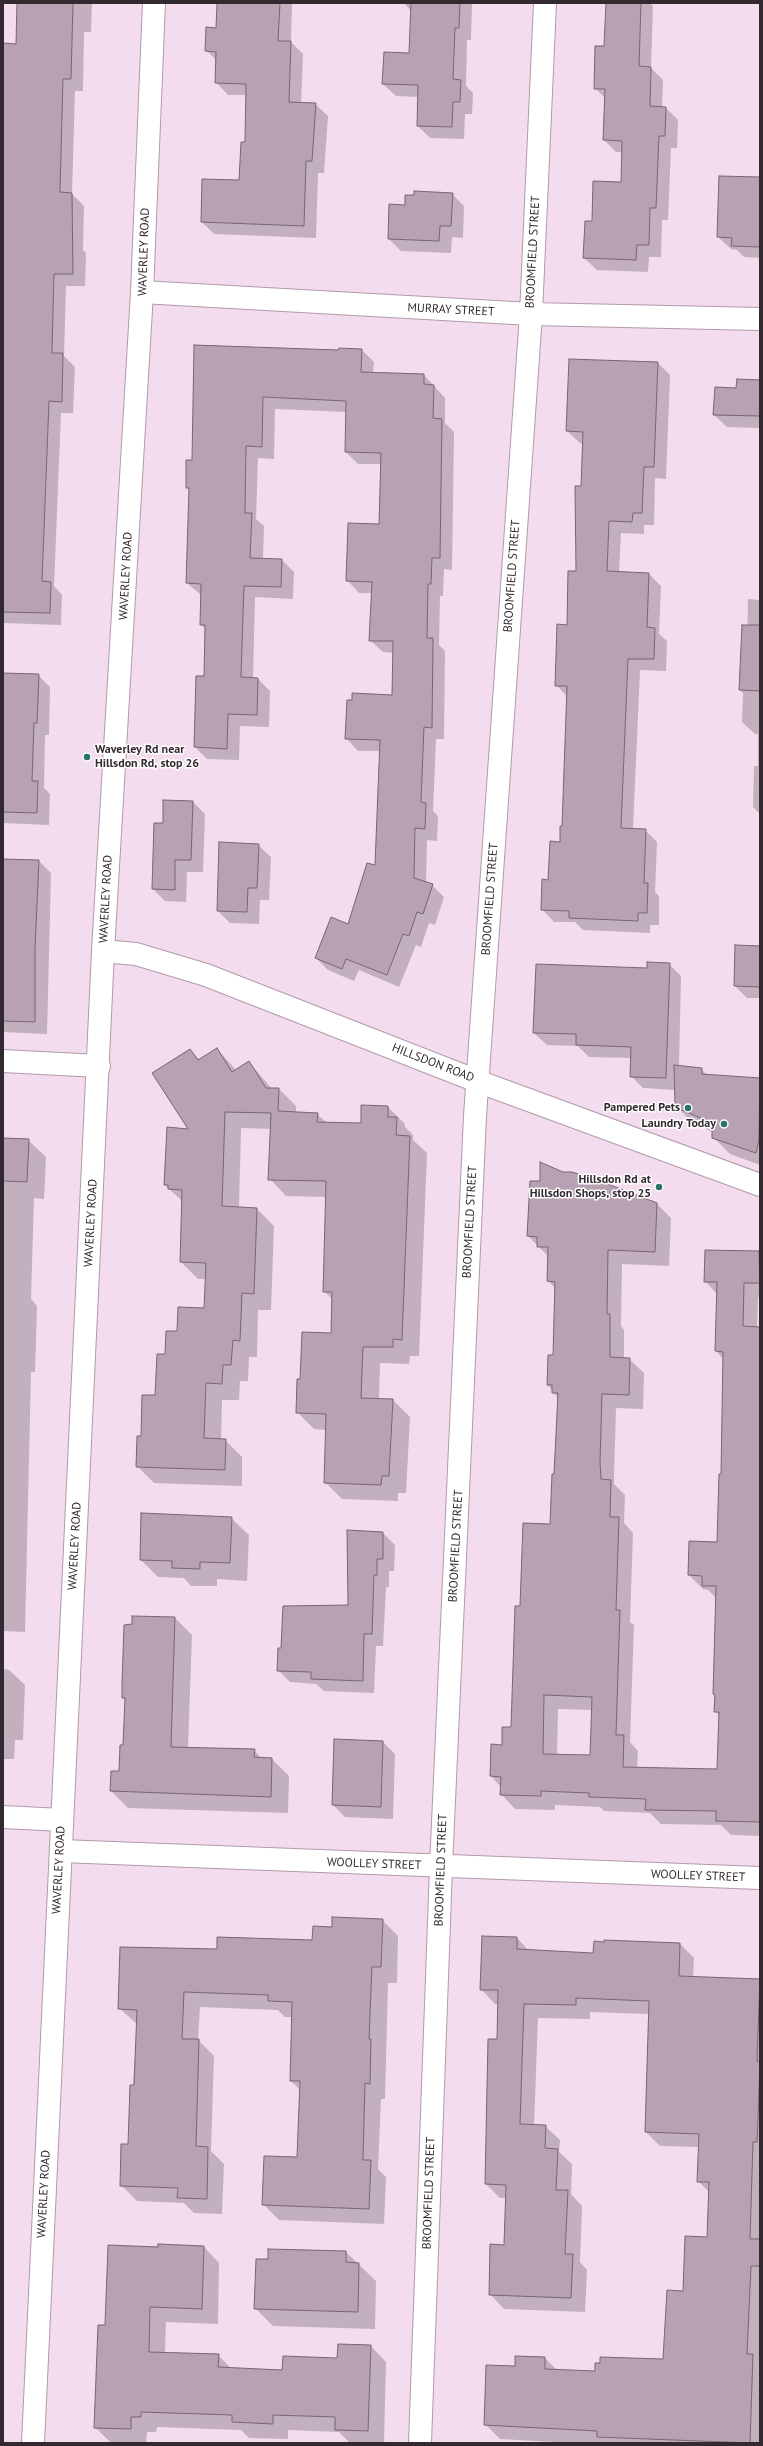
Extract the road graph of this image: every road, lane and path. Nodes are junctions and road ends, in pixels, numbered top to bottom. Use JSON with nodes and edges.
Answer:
{"nodes":[{"id":1,"x":154,"y":3,"type":"edge"},
{"id":2,"x":545,"y":3,"type":"edge"},
{"id":3,"x":142,"y":292,"type":"junction"},
{"id":4,"x":530,"y":314,"type":"junction"},
{"id":5,"x":760,"y":318,"type":"edge"},
{"id":6,"x":103,"y":951,"type":"junction"},
{"id":7,"x":3,"y":1061,"type":"edge"},
{"id":8,"x":99,"y":1066,"type":"junction"},
{"id":9,"x":477,"y":1081,"type":"junction"},
{"id":10,"x":760,"y":1185,"type":"edge"},
{"id":11,"x":3,"y":1817,"type":"edge"},
{"id":12,"x":62,"y":1820,"type":"junction"},
{"id":13,"x":61,"y":1851,"type":"junction"},
{"id":14,"x":441,"y":1867,"type":"junction"},
{"id":15,"x":760,"y":1878,"type":"edge"},
{"id":16,"x":32,"y":2443,"type":"edge"},
{"id":17,"x":420,"y":2443,"type":"edge"}],
"edges":[{"from":1,"to":3,"type":"street","name":"WAVERLEY ROAD"},
{"from":2,"to":4,"type":"street","name":"BROOMFIELD STREET"},
{"from":3,"to":4,"type":"street","name":"MURRAY STREET"},
{"from":3,"to":6,"type":"street","name":"WAVERLEY ROAD"},
{"from":4,"to":5,"type":"street","name":"MURRAY STREET"},
{"from":4,"to":9,"type":"street","name":"BROOMFIELD STREET"},
{"from":6,"to":8,"type":"street","name":"WAVERLEY ROAD"},
{"from":6,"to":9,"type":"street","name":"HILLSDON ROAD"},
{"from":7,"to":8,"type":"street"},
{"from":8,"to":12,"type":"street","name":"WAVERLEY ROAD"},
{"from":9,"to":10,"type":"street","name":"HILLSDON ROAD"},
{"from":9,"to":14,"type":"street","name":"BROOMFIELD STREET"},
{"from":11,"to":12,"type":"street"},
{"from":12,"to":13,"type":"street","name":"WAVERLEY ROAD"},
{"from":13,"to":14,"type":"street","name":"WOOLLEY STREET"},
{"from":13,"to":16,"type":"street","name":"WAVERLEY ROAD"},
{"from":14,"to":15,"type":"street","name":"WOOLLEY STREET"},
{"from":14,"to":17,"type":"street","name":"BROOMFIELD STREET"}]}
